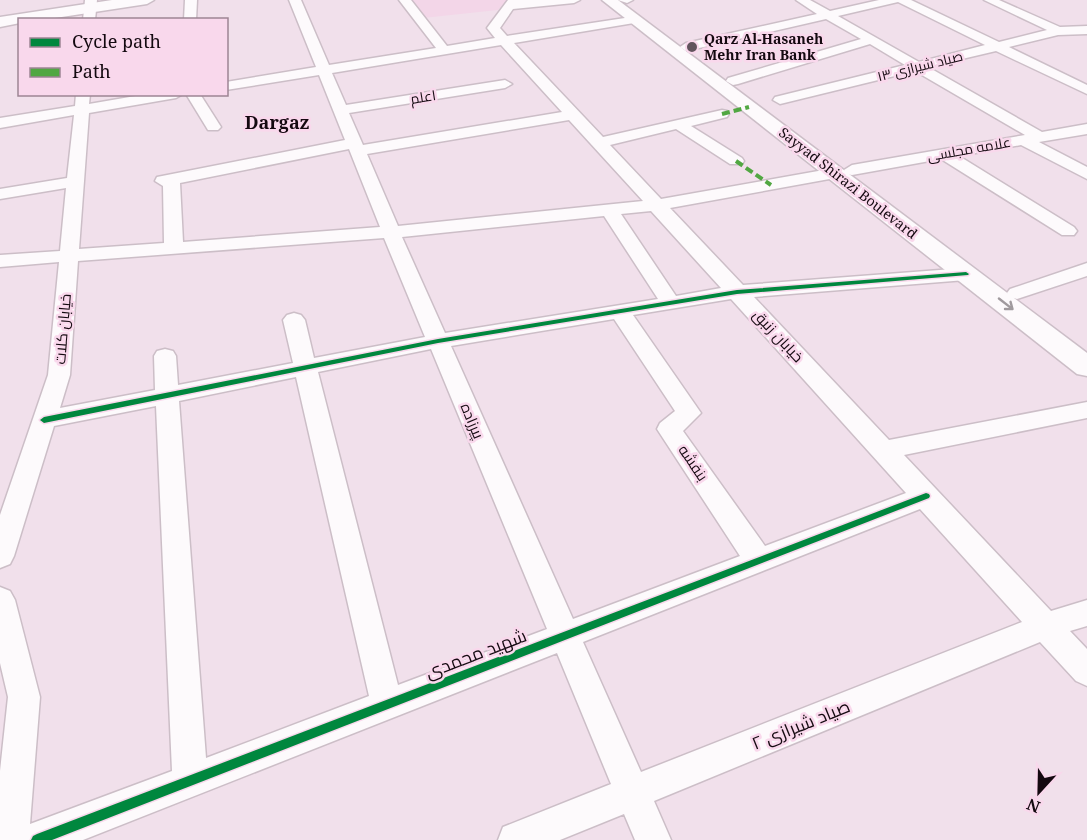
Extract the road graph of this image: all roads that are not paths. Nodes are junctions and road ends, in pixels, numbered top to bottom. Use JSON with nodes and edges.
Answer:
{"nodes":[{"id":1,"x":147,"y":0,"type":"edge"},
{"id":2,"x":191,"y":0,"type":"edge"},
{"id":3,"x":295,"y":0,"type":"edge"},
{"id":4,"x":405,"y":0,"type":"edge"},
{"id":5,"x":574,"y":0,"type":"edge"},
{"id":6,"x":609,"y":0,"type":"edge"},
{"id":7,"x":802,"y":0,"type":"edge"},
{"id":8,"x":894,"y":0,"type":"edge"},
{"id":9,"x":902,"y":0,"type":"edge"},
{"id":10,"x":990,"y":0,"type":"edge"},
{"id":11,"x":512,"y":3,"type":"edge"},
{"id":12,"x":627,"y":5,"type":"edge"},
{"id":13,"x":90,"y":9,"type":"edge"},
{"id":14,"x":827,"y":15,"type":"junction"},
{"id":15,"x":28,"y":18,"type":"edge"},
{"id":16,"x":190,"y":18,"type":"edge"},
{"id":17,"x":18,"y":19,"type":"edge"},
{"id":18,"x":0,"y":22,"type":"edge"},
{"id":19,"x":1087,"y":30,"type":"edge"},
{"id":20,"x":1060,"y":31,"type":"junction"},
{"id":21,"x":504,"y":40,"type":"junction"},
{"id":22,"x":872,"y":40,"type":"junction"},
{"id":23,"x":1087,"y":44,"type":"edge"},
{"id":24,"x":686,"y":47,"type":"junction"},
{"id":25,"x":997,"y":47,"type":"junction"},
{"id":26,"x":444,"y":50,"type":"junction"},
{"id":27,"x":917,"y":67,"type":"junction"},
{"id":28,"x":324,"y":69,"type":"junction"},
{"id":29,"x":733,"y":81,"type":"junction"},
{"id":30,"x":505,"y":84,"type":"dead end"},
{"id":31,"x":228,"y":86,"type":"edge"},
{"id":32,"x":1087,"y":90,"type":"edge"},
{"id":33,"x":152,"y":96,"type":"edge"},
{"id":34,"x":195,"y":96,"type":"edge"},
{"id":35,"x":780,"y":100,"type":"dead end"},
{"id":36,"x":82,"y":102,"type":"edge"},
{"id":37,"x":341,"y":110,"type":"junction"},
{"id":38,"x":722,"y":114,"type":"dead end"},
{"id":39,"x":573,"y":115,"type":"junction"},
{"id":40,"x":0,"y":123,"type":"edge"},
{"id":41,"x":678,"y":124,"type":"junction"},
{"id":42,"x":213,"y":127,"type":"dead end"},
{"id":43,"x":1087,"y":129,"type":"edge"},
{"id":44,"x":1031,"y":139,"type":"junction"},
{"id":45,"x":599,"y":143,"type":"junction"},
{"id":46,"x":356,"y":147,"type":"junction"},
{"id":47,"x":944,"y":154,"type":"junction"},
{"id":48,"x":736,"y":161,"type":"dead end"},
{"id":49,"x":843,"y":172,"type":"junction"},
{"id":50,"x":1087,"y":174,"type":"edge"},
{"id":51,"x":75,"y":182,"type":"junction"},
{"id":52,"x":0,"y":194,"type":"edge"},
{"id":53,"x":656,"y":205,"type":"junction"},
{"id":54,"x":609,"y":210,"type":"junction"},
{"id":55,"x":1068,"y":231,"type":"dead end"},
{"id":56,"x":391,"y":232,"type":"junction"},
{"id":57,"x":174,"y":248,"type":"junction"},
{"id":58,"x":69,"y":255,"type":"junction"},
{"id":59,"x":0,"y":261,"type":"edge"},
{"id":60,"x":1087,"y":269,"type":"edge"},
{"id":61,"x":966,"y":274,"type":"junction"},
{"id":62,"x":737,"y":292,"type":"junction"},
{"id":63,"x":1017,"y":293,"type":"junction"},
{"id":64,"x":672,"y":303,"type":"junction"},
{"id":65,"x":619,"y":311,"type":"junction"},
{"id":66,"x":294,"y":320,"type":"dead end"},
{"id":67,"x":438,"y":341,"type":"junction"},
{"id":68,"x":1087,"y":346,"type":"edge"},
{"id":69,"x":165,"y":356,"type":"dead end"},
{"id":70,"x":1087,"y":367,"type":"edge"},
{"id":71,"x":306,"y":368,"type":"junction"},
{"id":72,"x":168,"y":396,"type":"junction"},
{"id":73,"x":1087,"y":410,"type":"edge"},
{"id":74,"x":44,"y":420,"type":"junction"},
{"id":75,"x":884,"y":450,"type":"junction"},
{"id":76,"x":926,"y":496,"type":"junction"},
{"id":77,"x":0,"y":556,"type":"edge"},
{"id":78,"x":759,"y":561,"type":"junction"},
{"id":79,"x":0,"y":600,"type":"edge"},
{"id":80,"x":1087,"y":613,"type":"edge"},
{"id":81,"x":1046,"y":626,"type":"junction"},
{"id":82,"x":565,"y":636,"type":"junction"},
{"id":83,"x":1087,"y":670,"type":"edge"},
{"id":84,"x":387,"y":704,"type":"junction"},
{"id":85,"x":190,"y":781,"type":"junction"},
{"id":86,"x":633,"y":793,"type":"junction"},
{"id":87,"x":11,"y":840,"type":"edge"},
{"id":88,"x":37,"y":840,"type":"edge"},
{"id":89,"x":516,"y":840,"type":"edge"},
{"id":90,"x":653,"y":840,"type":"edge"}],
"edges":[{"from":1,"to":13,"type":"main road"},
{"from":2,"to":16,"type":"street"},
{"from":3,"to":28,"type":"street","name":"پیرزاده"},
{"from":4,"to":26,"type":"street"},
{"from":5,"to":11,"type":"street"},
{"from":6,"to":12,"type":"main road","name":"Sayyad Shirazi Boulevard"},
{"from":7,"to":14,"type":"street"},
{"from":8,"to":14,"type":"street"},
{"from":9,"to":25,"type":"street"},
{"from":10,"to":20,"type":"street"},
{"from":11,"to":21,"type":"street"},
{"from":12,"to":21,"type":"street"},
{"from":12,"to":24,"type":"main road","name":"Sayyad Shirazi Boulevard"},
{"from":12,"to":49,"type":"main road","name":"Sayyad Shirazi Boulevard"},
{"from":13,"to":15,"type":"main road"},
{"from":14,"to":22,"type":"street"},
{"from":14,"to":24,"type":"street"},
{"from":17,"to":18,"type":"main road"},
{"from":19,"to":20,"type":"street"},
{"from":20,"to":23,"type":"street"},
{"from":20,"to":25,"type":"street","name":"صیاد شیرازی ۱۳"},
{"from":21,"to":26,"type":"street"},
{"from":21,"to":39,"type":"street","name":"خیابان زنبق"},
{"from":22,"to":27,"type":"street"},
{"from":22,"to":29,"type":"street"},
{"from":24,"to":29,"type":"main road","name":"Sayyad Shirazi Boulevard"},
{"from":25,"to":27,"type":"street","name":"صیاد شیرازی ۱۳"},
{"from":25,"to":32,"type":"street"},
{"from":26,"to":28,"type":"street"},
{"from":27,"to":35,"type":"street","name":"صیاد شیرازی ۱۳"},
{"from":27,"to":44,"type":"street"},
{"from":28,"to":31,"type":"street"},
{"from":28,"to":37,"type":"street","name":"پیرزاده"},
{"from":29,"to":49,"type":"main road","name":"Sayyad Shirazi Boulevard"},
{"from":30,"to":37,"type":"street","name":"اعلم"},
{"from":33,"to":36,"type":"street"},
{"from":34,"to":42,"type":"street"},
{"from":36,"to":40,"type":"street"},
{"from":36,"to":51,"type":"street","name":"خیابان کلات"},
{"from":37,"to":46,"type":"street","name":"پیرزاده"},
{"from":38,"to":41,"type":"street"},
{"from":39,"to":45,"type":"street","name":"خیابان زنبق"},
{"from":39,"to":46,"type":"street"},
{"from":41,"to":45,"type":"street"},
{"from":41,"to":48,"type":"street"},
{"from":43,"to":44,"type":"street","name":"علامه مجلسی"},
{"from":44,"to":47,"type":"street","name":"علامه مجلسی"},
{"from":44,"to":50,"type":"street"},
{"from":45,"to":53,"type":"street","name":"خیابان زنبق"},
{"from":46,"to":56,"type":"street","name":"پیرزاده"},
{"from":46,"to":57,"type":"street"},
{"from":47,"to":49,"type":"street","name":"علامه مجلسی"},
{"from":47,"to":55,"type":"street"},
{"from":49,"to":53,"type":"street","name":"علامه مجلسی"},
{"from":49,"to":61,"type":"main road","name":"Sayyad Shirazi Boulevard"},
{"from":49,"to":63,"type":"main road","name":"Sayyad Shirazi Boulevard"},
{"from":51,"to":52,"type":"street"},
{"from":51,"to":58,"type":"street","name":"خیابان کلات"},
{"from":53,"to":54,"type":"street","name":"علامه مجلسی"},
{"from":53,"to":62,"type":"street","name":"خیابان زنبق"},
{"from":54,"to":56,"type":"street","name":"علامه مجلسی"},
{"from":54,"to":64,"type":"street"},
{"from":56,"to":57,"type":"street","name":"علامه مجلسی"},
{"from":56,"to":67,"type":"street","name":"پیرزاده"},
{"from":57,"to":58,"type":"street","name":"علامه مجلسی"},
{"from":58,"to":59,"type":"street","name":"علامه مجلسی"},
{"from":58,"to":74,"type":"street","name":"خیابان کلات"},
{"from":60,"to":63,"type":"street"},
{"from":61,"to":62,"type":"street"},
{"from":61,"to":70,"type":"main road","name":"Sayyad Shirazi Boulevard","one_way":true},
{"from":62,"to":64,"type":"street"},
{"from":62,"to":75,"type":"street","name":"خیابان زنبق"},
{"from":63,"to":68,"type":"main road","name":"Sayyad Shirazi Boulevard"},
{"from":64,"to":65,"type":"street"},
{"from":65,"to":67,"type":"street"},
{"from":65,"to":78,"type":"street","name":"بنفشه"},
{"from":66,"to":71,"type":"street"},
{"from":67,"to":71,"type":"street"},
{"from":67,"to":82,"type":"street","name":"پیرزاده"},
{"from":69,"to":72,"type":"street"},
{"from":71,"to":72,"type":"street"},
{"from":71,"to":84,"type":"street"},
{"from":72,"to":74,"type":"street"},
{"from":72,"to":85,"type":"street"},
{"from":73,"to":75,"type":"street"},
{"from":74,"to":77,"type":"street","name":"خیابان کلات"},
{"from":75,"to":76,"type":"street","name":"خیابان زنبق"},
{"from":76,"to":78,"type":"street","name":"شهید محمدی"},
{"from":76,"to":81,"type":"street","name":"خیابان زنبق"},
{"from":78,"to":82,"type":"street","name":"شهید محمدی"},
{"from":79,"to":87,"type":"street"},
{"from":80,"to":81,"type":"street","name":"صیاد شیرازی ۲"},
{"from":81,"to":83,"type":"street","name":"خیابان زنبق"},
{"from":81,"to":86,"type":"street","name":"صیاد شیرازی ۲"},
{"from":82,"to":84,"type":"street","name":"شهید محمدی"},
{"from":82,"to":86,"type":"street","name":"پیرزاده"},
{"from":84,"to":85,"type":"street","name":"شهید محمدی"},
{"from":85,"to":88,"type":"street","name":"شهید محمدی"},
{"from":86,"to":89,"type":"street","name":"صیاد شیرازی ۲"},
{"from":86,"to":90,"type":"street","name":"پیرزاده"}]}
